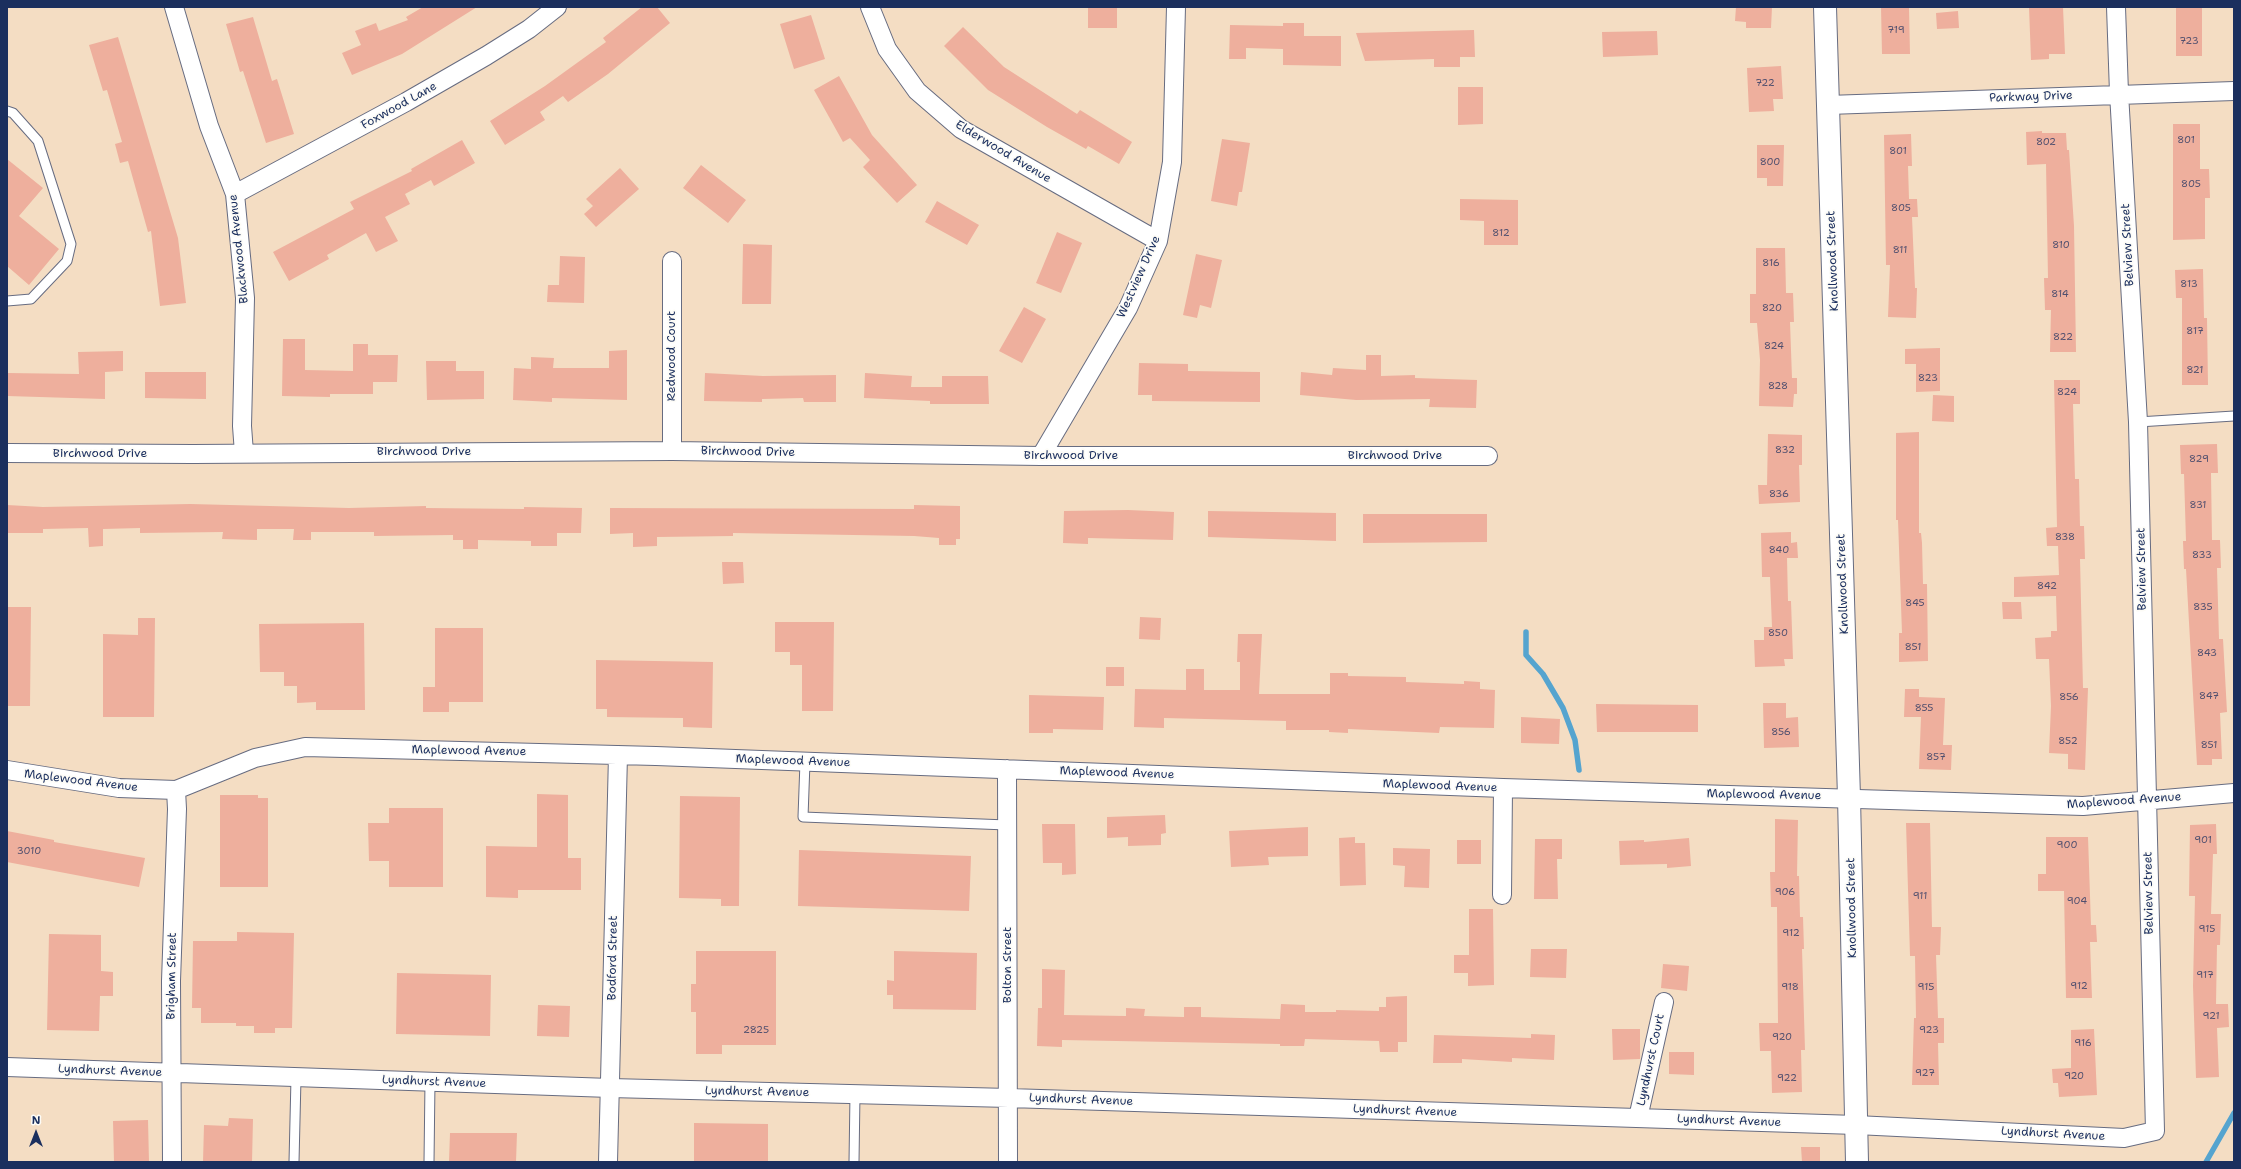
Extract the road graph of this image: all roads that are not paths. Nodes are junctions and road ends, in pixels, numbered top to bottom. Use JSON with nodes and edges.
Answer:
{"nodes":[{"id":1,"x":174,"y":7,"type":"edge"},
{"id":2,"x":557,"y":7,"type":"edge"},
{"id":3,"x":870,"y":7,"type":"edge"},
{"id":4,"x":1176,"y":7,"type":"edge"},
{"id":5,"x":1825,"y":7,"type":"edge"},
{"id":6,"x":2116,"y":7,"type":"edge"},
{"id":7,"x":2234,"y":91,"type":"edge"},
{"id":8,"x":2119,"y":93,"type":"junction"},
{"id":9,"x":1828,"y":105,"type":"junction"},
{"id":10,"x":7,"y":110,"type":"edge"},
{"id":11,"x":235,"y":194,"type":"junction"},
{"id":12,"x":1158,"y":241,"type":"junction"},
{"id":13,"x":672,"y":261,"type":"dead end"},
{"id":14,"x":7,"y":301,"type":"edge"},
{"id":15,"x":2234,"y":416,"type":"edge"},
{"id":16,"x":2138,"y":422,"type":"junction"},
{"id":17,"x":672,"y":451,"type":"junction"},
{"id":18,"x":244,"y":453,"type":"junction"},
{"id":19,"x":7,"y":454,"type":"edge"},
{"id":20,"x":1041,"y":456,"type":"junction"},
{"id":21,"x":1488,"y":456,"type":"dead end"},
{"id":22,"x":618,"y":755,"type":"junction"},
{"id":23,"x":805,"y":762,"type":"junction"},
{"id":24,"x":1007,"y":769,"type":"junction"},
{"id":25,"x":7,"y":770,"type":"edge"},
{"id":26,"x":1504,"y":788,"type":"junction"},
{"id":27,"x":176,"y":790,"type":"junction"},
{"id":28,"x":2234,"y":793,"type":"edge"},
{"id":29,"x":1849,"y":797,"type":"junction"},
{"id":30,"x":2147,"y":801,"type":"junction"},
{"id":31,"x":1007,"y":825,"type":"junction"},
{"id":32,"x":1502,"y":895,"type":"dead end"},
{"id":33,"x":1664,"y":1002,"type":"dead end"},
{"id":34,"x":7,"y":1067,"type":"edge"},
{"id":35,"x":171,"y":1073,"type":"junction"},
{"id":36,"x":296,"y":1078,"type":"junction"},
{"id":37,"x":430,"y":1082,"type":"junction"},
{"id":38,"x":610,"y":1088,"type":"junction"},
{"id":39,"x":855,"y":1094,"type":"junction"},
{"id":40,"x":1009,"y":1098,"type":"junction"},
{"id":41,"x":1638,"y":1118,"type":"junction"},
{"id":42,"x":1856,"y":1125,"type":"junction"},
{"id":43,"x":2155,"y":1131,"type":"joint"},
{"id":44,"x":172,"y":1162,"type":"edge"},
{"id":45,"x":294,"y":1162,"type":"edge"},
{"id":46,"x":429,"y":1162,"type":"edge"},
{"id":47,"x":608,"y":1162,"type":"edge"},
{"id":48,"x":854,"y":1162,"type":"edge"},
{"id":49,"x":1008,"y":1162,"type":"edge"},
{"id":50,"x":1857,"y":1162,"type":"edge"}],
"edges":[{"from":1,"to":11,"type":"street","name":"Blackwood Avenue"},
{"from":2,"to":11,"type":"street","name":"Foxwood Lane"},
{"from":3,"to":12,"type":"street","name":"Elderwood Avenue"},
{"from":4,"to":12,"type":"street","name":"Westview Drive"},
{"from":5,"to":9,"type":"main road","name":"Knollwood Street"},
{"from":6,"to":8,"type":"street","name":"Belview Street"},
{"from":7,"to":8,"type":"street","name":"Parkway Drive"},
{"from":8,"to":9,"type":"street","name":"Parkway Drive"},
{"from":8,"to":16,"type":"street","name":"Belview Street"},
{"from":9,"to":29,"type":"main road","name":"Knollwood Street"},
{"from":10,"to":14,"type":"lane"},
{"from":11,"to":18,"type":"street","name":"Blackwood Avenue"},
{"from":12,"to":20,"type":"street","name":"Westview Drive"},
{"from":13,"to":17,"type":"street","name":"Redwood Court"},
{"from":15,"to":16,"type":"lane"},
{"from":16,"to":30,"type":"street","name":"Belview Street"},
{"from":17,"to":18,"type":"street","name":"Birchwood Drive"},
{"from":17,"to":20,"type":"street","name":"Birchwood Drive"},
{"from":18,"to":19,"type":"street","name":"Birchwood Drive"},
{"from":20,"to":21,"type":"street","name":"Birchwood Drive"},
{"from":22,"to":23,"type":"street","name":"Maplewood Avenue"},
{"from":22,"to":27,"type":"street","name":"Maplewood Avenue"},
{"from":22,"to":38,"type":"street","name":"Bodford Street"},
{"from":23,"to":24,"type":"street","name":"Maplewood Avenue"},
{"from":23,"to":31,"type":"lane"},
{"from":24,"to":26,"type":"street","name":"Maplewood Avenue"},
{"from":24,"to":31,"type":"street","name":"Bolton Street"},
{"from":25,"to":27,"type":"street","name":"Maplewood Avenue"},
{"from":26,"to":29,"type":"street","name":"Maplewood Avenue"},
{"from":26,"to":32,"type":"street"},
{"from":27,"to":35,"type":"street","name":"Brigham Street"},
{"from":28,"to":30,"type":"street","name":"Maplewood Avenue"},
{"from":29,"to":30,"type":"street","name":"Maplewood Avenue"},
{"from":29,"to":42,"type":"main road","name":"Knollwood Street"},
{"from":30,"to":43,"type":"street","name":"Belview Street"},
{"from":31,"to":40,"type":"street","name":"Bolton Street"},
{"from":33,"to":41,"type":"street","name":"Lyndhurst Court"},
{"from":34,"to":35,"type":"street","name":"Lyndhurst Avenue"},
{"from":35,"to":36,"type":"street","name":"Lyndhurst Avenue"},
{"from":35,"to":44,"type":"street","name":"Brigham Street"},
{"from":36,"to":37,"type":"street","name":"Lyndhurst Avenue"},
{"from":36,"to":45,"type":"lane"},
{"from":37,"to":38,"type":"street","name":"Lyndhurst Avenue"},
{"from":37,"to":46,"type":"lane"},
{"from":38,"to":39,"type":"street","name":"Lyndhurst Avenue"},
{"from":38,"to":47,"type":"street","name":"Bodford Street"},
{"from":39,"to":40,"type":"street","name":"Lyndhurst Avenue"},
{"from":39,"to":48,"type":"lane"},
{"from":40,"to":41,"type":"street","name":"Lyndhurst Avenue"},
{"from":40,"to":49,"type":"street","name":"Bolton Street"},
{"from":41,"to":42,"type":"street","name":"Lyndhurst Avenue"},
{"from":42,"to":43,"type":"street","name":"Lyndhurst Avenue"},
{"from":42,"to":50,"type":"main road","name":"Knollwood Street"}]}
